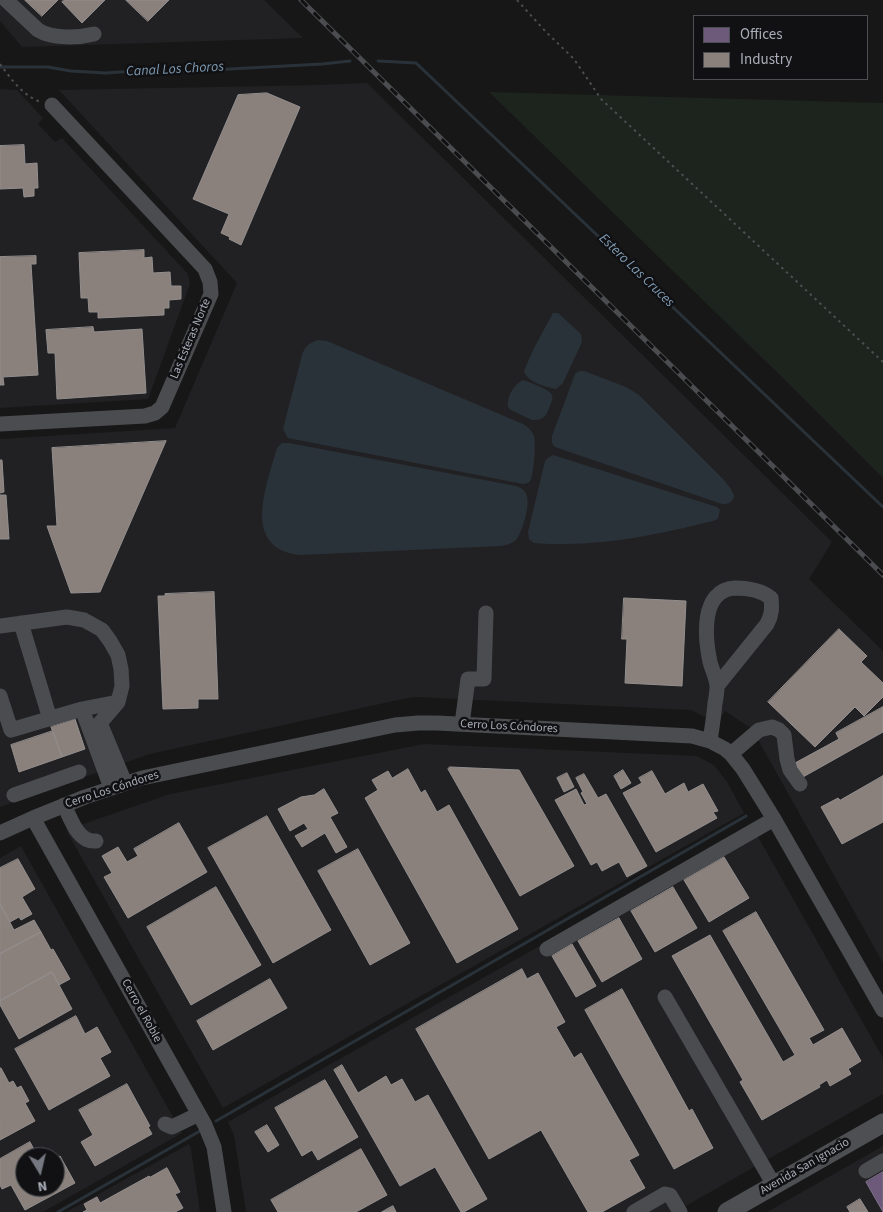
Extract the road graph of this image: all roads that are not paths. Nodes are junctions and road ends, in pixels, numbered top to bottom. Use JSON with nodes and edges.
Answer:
{"nodes":[{"id":1,"x":6,"y":0,"type":"edge"},
{"id":2,"x":94,"y":34,"type":"dead end"},
{"id":3,"x":52,"y":105,"type":"road end"},
{"id":4,"x":0,"y":424,"type":"edge"},
{"id":5,"x":486,"y":612,"type":"dead end"},
{"id":6,"x":21,"y":623,"type":"junction"},
{"id":7,"x":0,"y":626,"type":"edge"},
{"id":8,"x":717,"y":686,"type":"junction"},
{"id":9,"x":0,"y":696,"type":"edge"},
{"id":10,"x":118,"y":702,"type":"junction"},
{"id":11,"x":82,"y":709,"type":"junction"},
{"id":12,"x":50,"y":720,"type":"junction"},
{"id":13,"x":462,"y":724,"type":"junction"},
{"id":14,"x":710,"y":741,"type":"junction"},
{"id":15,"x":731,"y":754,"type":"junction"},
{"id":16,"x":800,"y":784,"type":"dead end"},
{"id":17,"x":118,"y":786,"type":"junction"},
{"id":18,"x":14,"y":795,"type":"dead end"},
{"id":19,"x":86,"y":797,"type":"junction"},
{"id":20,"x":64,"y":805,"type":"junction"},
{"id":21,"x":33,"y":818,"type":"junction"},
{"id":22,"x":774,"y":819,"type":"junction"},
{"id":23,"x":0,"y":833,"type":"edge"},
{"id":24,"x":96,"y":841,"type":"dead end"},
{"id":25,"x":547,"y":949,"type":"dead end"},
{"id":26,"x":665,"y":997,"type":"dead end"},
{"id":27,"x":883,"y":1010,"type":"edge"},
{"id":28,"x":199,"y":1114,"type":"junction"},
{"id":29,"x":883,"y":1123,"type":"edge"},
{"id":30,"x":165,"y":1124,"type":"dead end"},
{"id":31,"x":883,"y":1161,"type":"edge"},
{"id":32,"x":866,"y":1171,"type":"dead end"},
{"id":33,"x":774,"y":1185,"type":"junction"},
{"id":34,"x":224,"y":1212,"type":"edge"},
{"id":35,"x":634,"y":1212,"type":"edge"},
{"id":36,"x":680,"y":1212,"type":"edge"},
{"id":37,"x":726,"y":1212,"type":"edge"}],
"edges":[{"from":1,"to":2,"type":"street"},
{"from":3,"to":4,"type":"street","name":"Las Esteras Norte"},
{"from":5,"to":13,"type":"street"},
{"from":6,"to":7,"type":"street"},
{"from":6,"to":10,"type":"street"},
{"from":6,"to":12,"type":"street"},
{"from":8,"to":8,"type":"street"},
{"from":8,"to":14,"type":"street"},
{"from":9,"to":12,"type":"street"},
{"from":10,"to":11,"type":"street"},
{"from":10,"to":17,"type":"street"},
{"from":11,"to":12,"type":"street"},
{"from":11,"to":17,"type":"street"},
{"from":13,"to":14,"type":"street","name":"Cerro Los Cóndores"},
{"from":13,"to":17,"type":"street","name":"Cerro Los Cóndores"},
{"from":14,"to":15,"type":"street","name":"Cerro Los Cóndores"},
{"from":15,"to":16,"type":"street"},
{"from":15,"to":22,"type":"street","name":"Cerro Los Cóndores"},
{"from":17,"to":19,"type":"street","name":"Cerro Los Cóndores"},
{"from":18,"to":19,"type":"street"},
{"from":19,"to":20,"type":"street","name":"Cerro Los Cóndores"},
{"from":20,"to":21,"type":"street","name":"Cerro Los Cóndores"},
{"from":20,"to":24,"type":"street"},
{"from":21,"to":23,"type":"street","name":"Cerro Los Cóndores"},
{"from":21,"to":28,"type":"street","name":"Cerro el Roble"},
{"from":22,"to":25,"type":"street"},
{"from":22,"to":27,"type":"street","name":"Cerro Los Cóndores"},
{"from":26,"to":33,"type":"street"},
{"from":28,"to":30,"type":"street"},
{"from":28,"to":34,"type":"street","name":"Cerro el Roble"},
{"from":29,"to":33,"type":"main road","name":"Avenida San Ignacio"},
{"from":31,"to":32,"type":"street"},
{"from":33,"to":37,"type":"main road","name":"Avenida San Ignacio"},
{"from":35,"to":36,"type":"street"}]}
